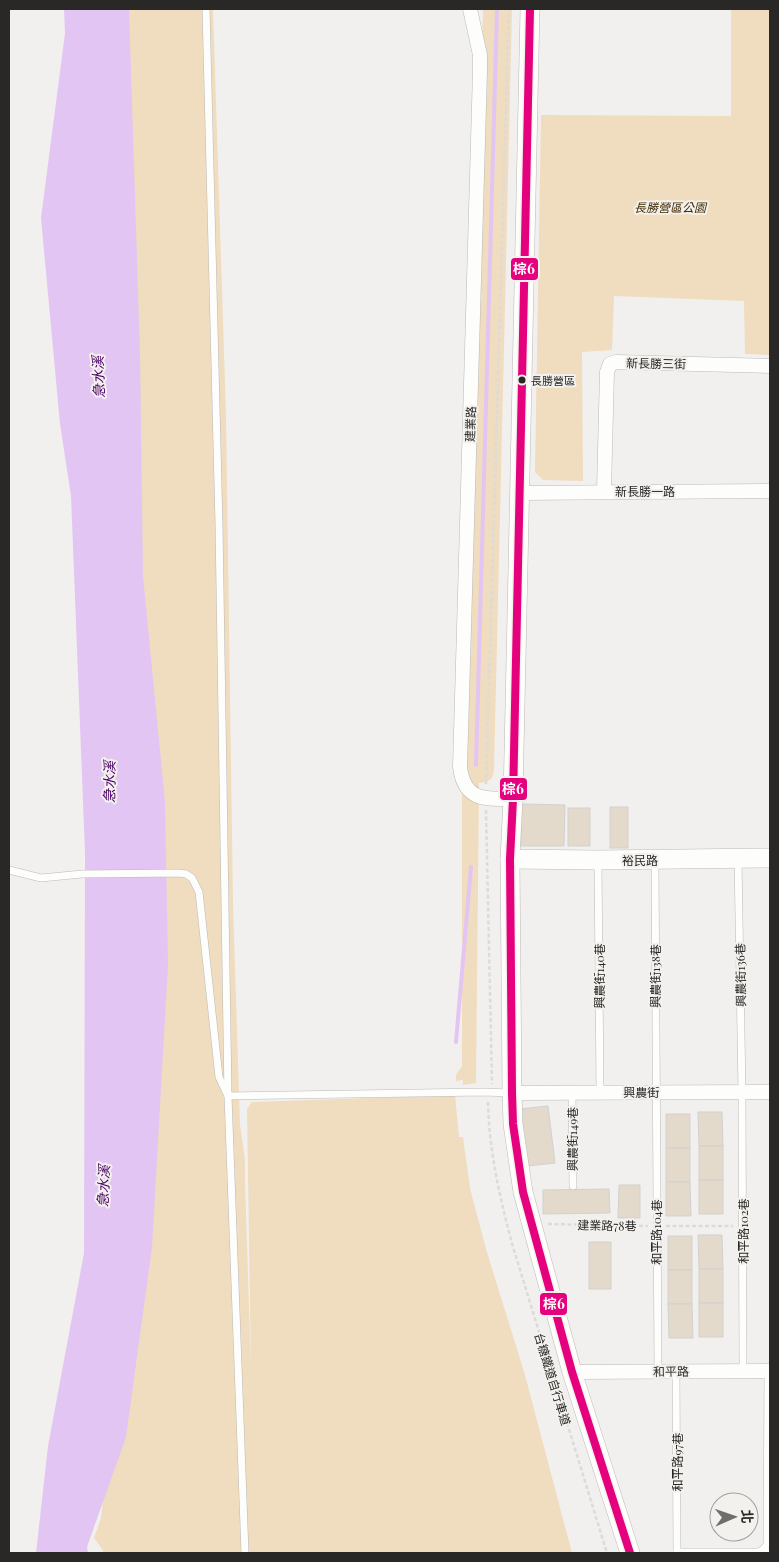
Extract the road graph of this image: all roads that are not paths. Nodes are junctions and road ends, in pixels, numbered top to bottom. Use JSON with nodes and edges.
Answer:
{"nodes":[{"id":1,"x":206,"y":9,"type":"edge"},
{"id":2,"x":470,"y":9,"type":"edge"},
{"id":3,"x":530,"y":9,"type":"edge"},
{"id":4,"x":770,"y":366,"type":"edge"},
{"id":5,"x":604,"y":491,"type":"junction"},
{"id":6,"x":770,"y":491,"type":"edge"},
{"id":7,"x":520,"y":493,"type":"junction"},
{"id":8,"x":513,"y":799,"type":"junction"},
{"id":9,"x":770,"y":858,"type":"edge"},
{"id":10,"x":510,"y":859,"type":"junction"},
{"id":11,"x":738,"y":859,"type":"junction"},
{"id":12,"x":598,"y":860,"type":"junction"},
{"id":13,"x":655,"y":860,"type":"junction"},
{"id":14,"x":9,"y":870,"type":"edge"},
{"id":15,"x":572,"y":1092,"type":"junction"},
{"id":16,"x":600,"y":1092,"type":"junction"},
{"id":17,"x":656,"y":1092,"type":"junction"},
{"id":18,"x":742,"y":1092,"type":"junction"},
{"id":19,"x":770,"y":1092,"type":"edge"},
{"id":20,"x":512,"y":1093,"type":"junction"},
{"id":21,"x":228,"y":1096,"type":"junction"},
{"id":22,"x":573,"y":1186,"type":"dead end"},
{"id":23,"x":743,"y":1370,"type":"junction"},
{"id":24,"x":658,"y":1371,"type":"junction"},
{"id":25,"x":676,"y":1371,"type":"junction"},
{"id":26,"x":769,"y":1371,"type":"edge"},
{"id":27,"x":572,"y":1372,"type":"junction"},
{"id":28,"x":759,"y":1552,"type":"edge"},
{"id":29,"x":770,"y":1552,"type":"edge"},
{"id":30,"x":245,"y":1553,"type":"edge"},
{"id":31,"x":630,"y":1553,"type":"edge"},
{"id":32,"x":677,"y":1553,"type":"edge"}],
"edges":[{"from":1,"to":21,"type":"lane"},
{"from":2,"to":8,"type":"street","name":"建業路"},
{"from":3,"to":7,"type":"street"},
{"from":4,"to":5,"type":"street","name":"新長勝三街"},
{"from":5,"to":6,"type":"street","name":"新長勝一路"},
{"from":5,"to":7,"type":"street","name":"新長勝一路"},
{"from":7,"to":8,"type":"street"},
{"from":8,"to":10,"type":"street"},
{"from":9,"to":11,"type":"street","name":"裕民路"},
{"from":10,"to":12,"type":"street","name":"裕民路"},
{"from":10,"to":20,"type":"street"},
{"from":11,"to":13,"type":"street","name":"裕民路"},
{"from":11,"to":18,"type":"lane","name":"興農街136巷"},
{"from":12,"to":13,"type":"street","name":"裕民路"},
{"from":12,"to":16,"type":"lane","name":"興農街140巷"},
{"from":13,"to":17,"type":"lane","name":"興農街138巷"},
{"from":14,"to":21,"type":"lane"},
{"from":15,"to":16,"type":"street","name":"興農街"},
{"from":15,"to":20,"type":"street","name":"興農街"},
{"from":15,"to":22,"type":"lane","name":"興農街149巷"},
{"from":16,"to":17,"type":"street","name":"興農街"},
{"from":17,"to":18,"type":"street","name":"興農街"},
{"from":17,"to":24,"type":"lane","name":"和平路104巷"},
{"from":18,"to":19,"type":"street","name":"興農街"},
{"from":18,"to":23,"type":"lane","name":"和平路102巷"},
{"from":20,"to":21,"type":"lane"},
{"from":20,"to":27,"type":"street"},
{"from":21,"to":30,"type":"lane"},
{"from":23,"to":25,"type":"street","name":"和平路"},
{"from":23,"to":26,"type":"street","name":"和平路"},
{"from":24,"to":25,"type":"street","name":"和平路"},
{"from":24,"to":27,"type":"street","name":"和平路"},
{"from":25,"to":32,"type":"lane","name":"和平路97巷"},
{"from":26,"to":28,"type":"lane"},
{"from":27,"to":31,"type":"street"},
{"from":28,"to":29,"type":"lane"},
{"from":28,"to":32,"type":"lane"}]}
